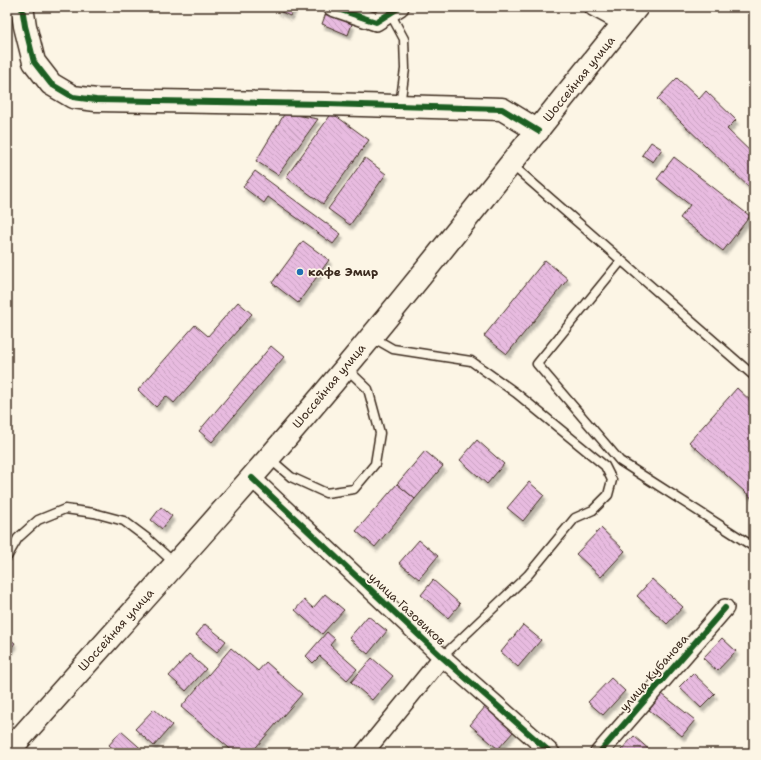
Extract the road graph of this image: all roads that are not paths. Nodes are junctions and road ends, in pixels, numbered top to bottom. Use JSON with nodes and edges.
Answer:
{"nodes":[{"id":1,"x":22,"y":7,"type":"edge"},
{"id":2,"x":332,"y":7,"type":"edge"},
{"id":3,"x":593,"y":7,"type":"edge"},
{"id":4,"x":637,"y":7,"type":"edge"},
{"id":5,"x":395,"y":10,"type":"edge"},
{"id":6,"x":623,"y":14,"type":"edge"},
{"id":7,"x":400,"y":106,"type":"junction"},
{"id":8,"x":535,"y":129,"type":"junction"},
{"id":9,"x":511,"y":164,"type":"junction"},
{"id":10,"x":620,"y":261,"type":"junction"},
{"id":11,"x":371,"y":336,"type":"junction"},
{"id":12,"x":346,"y":367,"type":"junction"},
{"id":13,"x":754,"y":376,"type":"edge"},
{"id":14,"x":269,"y":458,"type":"junction"},
{"id":15,"x":249,"y":476,"type":"junction"},
{"id":16,"x":754,"y":547,"type":"edge"},
{"id":17,"x":7,"y":557,"type":"edge"},
{"id":18,"x":171,"y":560,"type":"junction"},
{"id":19,"x":725,"y":608,"type":"dead end"},
{"id":20,"x":442,"y":657,"type":"junction"},
{"id":21,"x":7,"y":744,"type":"edge"},
{"id":22,"x":7,"y":753,"type":"edge"},
{"id":23,"x":364,"y":753,"type":"edge"},
{"id":24,"x":551,"y":753,"type":"edge"},
{"id":25,"x":599,"y":753,"type":"edge"}],
"edges":[{"from":1,"to":7,"type":"main road"},
{"from":2,"to":5,"type":"street"},
{"from":3,"to":6,"type":"street"},
{"from":4,"to":8,"type":"main road","name":"Шоссейная улица"},
{"from":5,"to":7,"type":"lane"},
{"from":6,"to":8,"type":"main road","name":"Шоссейная улица"},
{"from":7,"to":8,"type":"main road"},
{"from":8,"to":9,"type":"main road","name":"Шоссейная улица"},
{"from":8,"to":15,"type":"main road","name":"Шоссейная улица"},
{"from":9,"to":10,"type":"lane"},
{"from":9,"to":11,"type":"main road","name":"Шоссейная улица"},
{"from":10,"to":13,"type":"lane"},
{"from":10,"to":16,"type":"lane"},
{"from":11,"to":12,"type":"main road","name":"Шоссейная улица"},
{"from":11,"to":20,"type":"lane"},
{"from":12,"to":14,"type":"main road","name":"Шоссейная улица"},
{"from":12,"to":14,"type":"lane"},
{"from":14,"to":15,"type":"main road","name":"Шоссейная улица"},
{"from":15,"to":18,"type":"main road","name":"Шоссейная улица"},
{"from":15,"to":20,"type":"street","name":"улица Газовиков"},
{"from":15,"to":22,"type":"main road","name":"Шоссейная улица"},
{"from":17,"to":18,"type":"lane"},
{"from":18,"to":21,"type":"main road","name":"Шоссейная улица"},
{"from":19,"to":25,"type":"street","name":"улица Кубанова"},
{"from":20,"to":23,"type":"street"},
{"from":20,"to":24,"type":"street","name":"улица Газовиков"}]}
